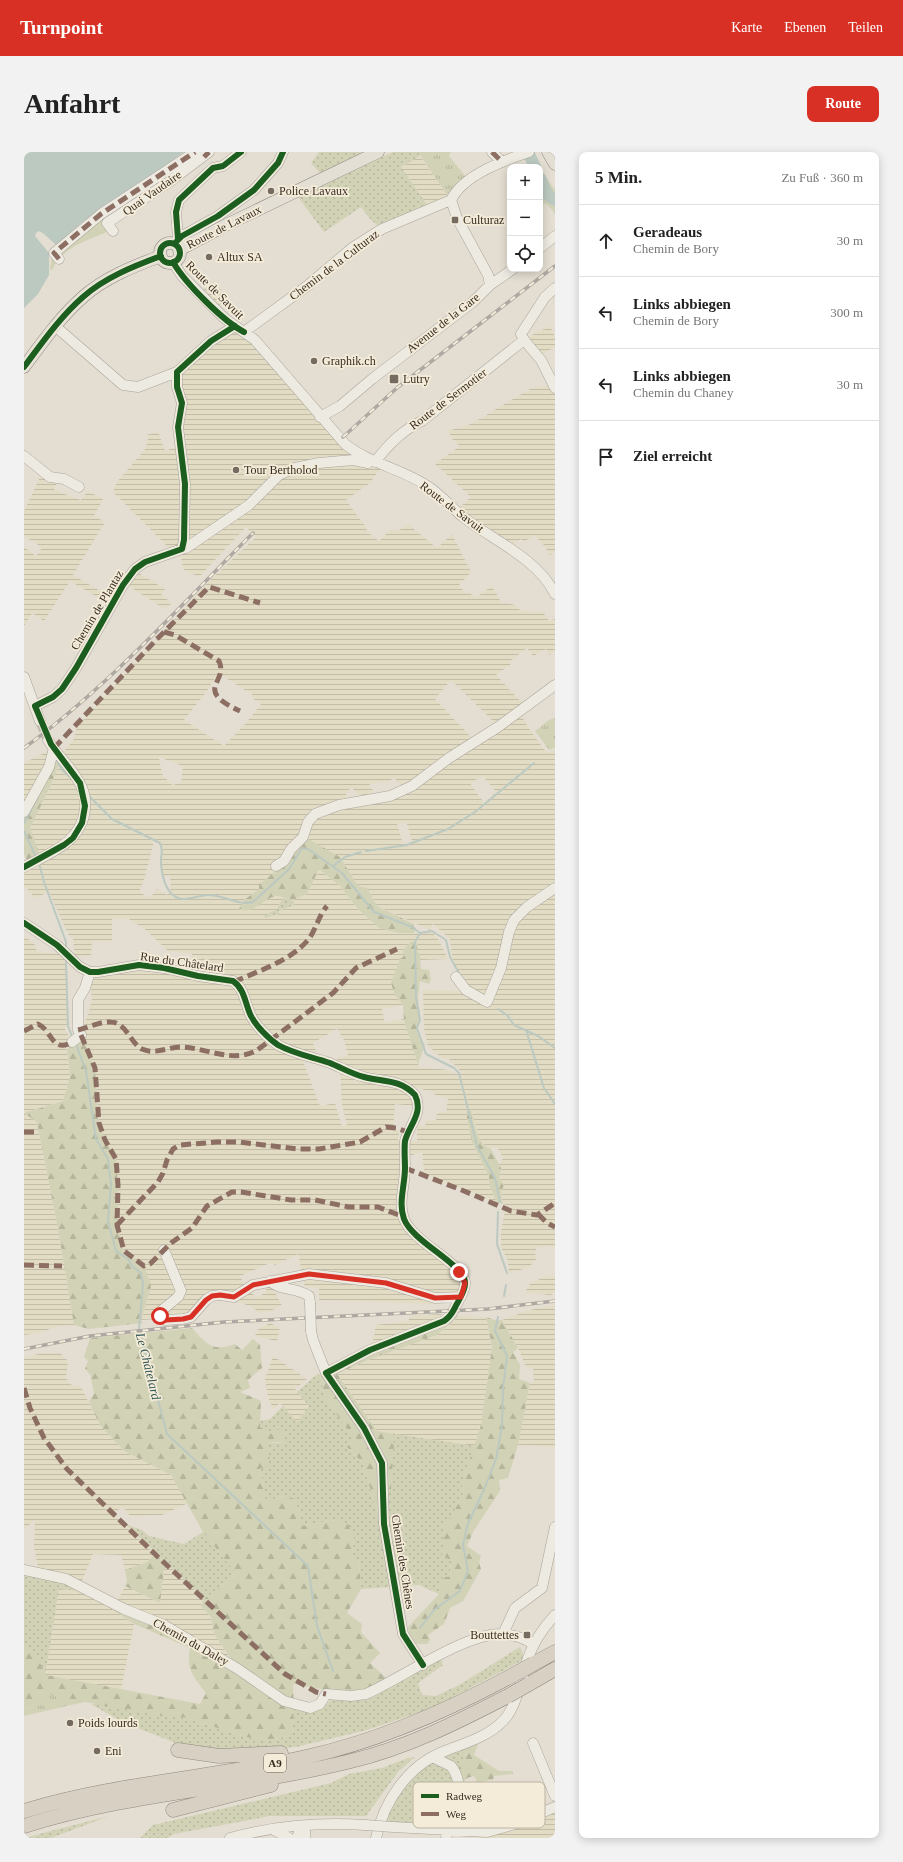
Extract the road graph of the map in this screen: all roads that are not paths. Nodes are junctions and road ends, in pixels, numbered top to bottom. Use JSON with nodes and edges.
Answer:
{"nodes":[{"id":1,"x":241,"y":152,"type":"edge"},
{"id":2,"x":283,"y":152,"type":"edge"},
{"id":3,"x":378,"y":152,"type":"edge"},
{"id":4,"x":492,"y":152,"type":"edge"},
{"id":5,"x":528,"y":152,"type":"edge"},
{"id":6,"x":548,"y":152,"type":"edge"},
{"id":7,"x":203,"y":154,"type":"edge"},
{"id":8,"x":501,"y":161,"type":"junction"},
{"id":9,"x":555,"y":164,"type":"edge"},
{"id":10,"x":213,"y":168,"type":"junction"},
{"id":11,"x":451,"y":200,"type":"junction"},
{"id":12,"x":112,"y":231,"type":"dead end"},
{"id":13,"x":555,"y":236,"type":"edge"},
{"id":14,"x":177,"y":244,"type":"junction"},
{"id":15,"x":543,"y":246,"type":"edge"},
{"id":16,"x":161,"y":256,"type":"junction"},
{"id":17,"x":59,"y":259,"type":"dead end"},
{"id":18,"x":173,"y":262,"type":"junction"},
{"id":19,"x":509,"y":272,"type":"edge"},
{"id":20,"x":490,"y":285,"type":"junction"},
{"id":21,"x":555,"y":288,"type":"edge"},
{"id":22,"x":55,"y":326,"type":"junction"},
{"id":23,"x":234,"y":326,"type":"junction"},
{"id":24,"x":244,"y":332,"type":"junction"},
{"id":25,"x":523,"y":335,"type":"junction"},
{"id":26,"x":24,"y":367,"type":"edge"},
{"id":27,"x":177,"y":372,"type":"junction"},
{"id":28,"x":555,"y":388,"type":"edge"},
{"id":29,"x":320,"y":417,"type":"junction"},
{"id":30,"x":24,"y":456,"type":"edge"},
{"id":31,"x":375,"y":462,"type":"junction"},
{"id":32,"x":78,"y":487,"type":"dead end"},
{"id":33,"x":182,"y":549,"type":"junction"},
{"id":34,"x":555,"y":594,"type":"edge"},
{"id":35,"x":24,"y":677,"type":"edge"},
{"id":36,"x":555,"y":685,"type":"edge"},
{"id":37,"x":35,"y":706,"type":"junction"},
{"id":38,"x":40,"y":721,"type":"tunnel mouth"},
{"id":39,"x":48,"y":740,"type":"tunnel mouth"},
{"id":40,"x":54,"y":748,"type":"junction"},
{"id":41,"x":24,"y":812,"type":"edge"},
{"id":42,"x":33,"y":863,"type":"edge"},
{"id":43,"x":276,"y":866,"type":"dead end"},
{"id":44,"x":555,"y":888,"type":"edge"},
{"id":45,"x":24,"y":924,"type":"edge"},
{"id":46,"x":90,"y":972,"type":"junction"},
{"id":47,"x":456,"y":977,"type":"dead end"},
{"id":48,"x":76,"y":1039,"type":"dead end"},
{"id":49,"x":164,"y":1250,"type":"dead end"},
{"id":50,"x":270,"y":1281,"type":"junction"},
{"id":51,"x":462,"y":1295,"type":"junction"},
{"id":52,"x":326,"y":1373,"type":"junction"},
{"id":53,"x":555,"y":1527,"type":"edge"},
{"id":54,"x":24,"y":1570,"type":"edge"},
{"id":55,"x":555,"y":1615,"type":"edge"},
{"id":56,"x":503,"y":1634,"type":"junction"},
{"id":57,"x":534,"y":1644,"type":"junction"},
{"id":58,"x":555,"y":1652,"type":"edge"},
{"id":59,"x":423,"y":1665,"type":"junction"},
{"id":60,"x":555,"y":1669,"type":"edge"},
{"id":61,"x":359,"y":1743,"type":"junction"},
{"id":62,"x":533,"y":1743,"type":"dead end"},
{"id":63,"x":178,"y":1750,"type":"dead end"},
{"id":64,"x":432,"y":1757,"type":"junction"},
{"id":65,"x":353,"y":1761,"type":"junction"},
{"id":66,"x":458,"y":1782,"type":"edge"},
{"id":67,"x":555,"y":1796,"type":"edge"},
{"id":68,"x":555,"y":1807,"type":"edge"},
{"id":69,"x":172,"y":1810,"type":"dead end"},
{"id":70,"x":545,"y":1811,"type":"edge"},
{"id":71,"x":24,"y":1812,"type":"edge"},
{"id":72,"x":24,"y":1826,"type":"edge"},
{"id":73,"x":301,"y":1826,"type":"junction"},
{"id":74,"x":502,"y":1828,"type":"edge"},
{"id":75,"x":272,"y":1829,"type":"junction"},
{"id":76,"x":448,"y":1834,"type":"edge"},
{"id":77,"x":230,"y":1838,"type":"edge"},
{"id":78,"x":289,"y":1838,"type":"edge"},
{"id":79,"x":297,"y":1838,"type":"edge"},
{"id":80,"x":305,"y":1838,"type":"edge"},
{"id":81,"x":376,"y":1838,"type":"edge"}],
"edges":[{"from":1,"to":10,"type":"street"},
{"from":2,"to":14,"type":"street"},
{"from":3,"to":14,"type":"main road","name":"Route de Lavaux"},
{"from":4,"to":8,"type":"street"},
{"from":5,"to":8,"type":"street"},
{"from":6,"to":9,"type":"main road"},
{"from":7,"to":10,"type":"street"},
{"from":7,"to":12,"type":"street","name":"Quai Vaudaire"},
{"from":7,"to":17,"type":"street"},
{"from":8,"to":11,"type":"street"},
{"from":10,"to":14,"type":"street"},
{"from":11,"to":20,"type":"street","name":"Avenue de la Gare"},
{"from":11,"to":24,"type":"street","name":"Chemin de la Culturaz"},
{"from":13,"to":15,"type":"street"},
{"from":14,"to":16,"type":"main road"},
{"from":14,"to":18,"type":"main road"},
{"from":16,"to":18,"type":"main road"},
{"from":16,"to":22,"type":"main road"},
{"from":18,"to":23,"type":"street","name":"Route de Savuit"},
{"from":19,"to":20,"type":"street"},
{"from":20,"to":29,"type":"street","name":"Avenue de la Gare"},
{"from":21,"to":25,"type":"street","name":"Route de Sermotier"},
{"from":22,"to":26,"type":"main road"},
{"from":22,"to":27,"type":"street"},
{"from":23,"to":24,"type":"street","name":"Route de Savuit"},
{"from":23,"to":27,"type":"street"},
{"from":24,"to":29,"type":"street","name":"Route de Savuit"},
{"from":25,"to":28,"type":"street"},
{"from":25,"to":31,"type":"street","name":"Route de Sermotier"},
{"from":27,"to":33,"type":"street"},
{"from":29,"to":31,"type":"street","name":"Route de Savuit"},
{"from":30,"to":32,"type":"street"},
{"from":31,"to":33,"type":"street","name":"Chemin de Plantaz"},
{"from":31,"to":34,"type":"street","name":"Route de Savuit"},
{"from":33,"to":37,"type":"street","name":"Chemin de Plantaz"},
{"from":35,"to":37,"type":"street"},
{"from":36,"to":43,"type":"street"},
{"from":37,"to":38,"type":"street"},
{"from":39,"to":40,"type":"street"},
{"from":40,"to":41,"type":"street"},
{"from":40,"to":42,"type":"street"},
{"from":44,"to":47,"type":"street"},
{"from":45,"to":46,"type":"street"},
{"from":46,"to":48,"type":"street"},
{"from":46,"to":51,"type":"street","name":"Rue du Châtelard"},
{"from":49,"to":50,"type":"street"},
{"from":50,"to":51,"type":"street"},
{"from":50,"to":52,"type":"street","name":"Chemin des Chênes","bridge":true},
{"from":51,"to":52,"type":"street"},
{"from":52,"to":59,"type":"street","name":"Chemin des Chênes"},
{"from":53,"to":56,"type":"street"},
{"from":54,"to":59,"type":"street","name":"Chemin du Daley"},
{"from":55,"to":57,"type":"street"},
{"from":56,"to":57,"type":"street"},
{"from":56,"to":59,"type":"street"},
{"from":57,"to":64,"type":"street"},
{"from":58,"to":61,"type":"highway","number":"A9","bridge":true},
{"from":60,"to":65,"type":"highway","number":"A9","bridge":true},
{"from":61,"to":63,"type":"highway"},
{"from":61,"to":71,"type":"highway","number":"A9"},
{"from":62,"to":67,"type":"street"},
{"from":64,"to":66,"type":"street"},
{"from":64,"to":81,"type":"street"},
{"from":65,"to":69,"type":"highway"},
{"from":65,"to":72,"type":"highway","number":"A9"},
{"from":68,"to":70,"type":"street"},
{"from":73,"to":75,"type":"street"},
{"from":73,"to":76,"type":"street","bridge":true},
{"from":73,"to":79,"type":"street"},
{"from":73,"to":80,"type":"street"},
{"from":74,"to":76,"type":"street"},
{"from":75,"to":77,"type":"street"},
{"from":75,"to":78,"type":"street"}]}
